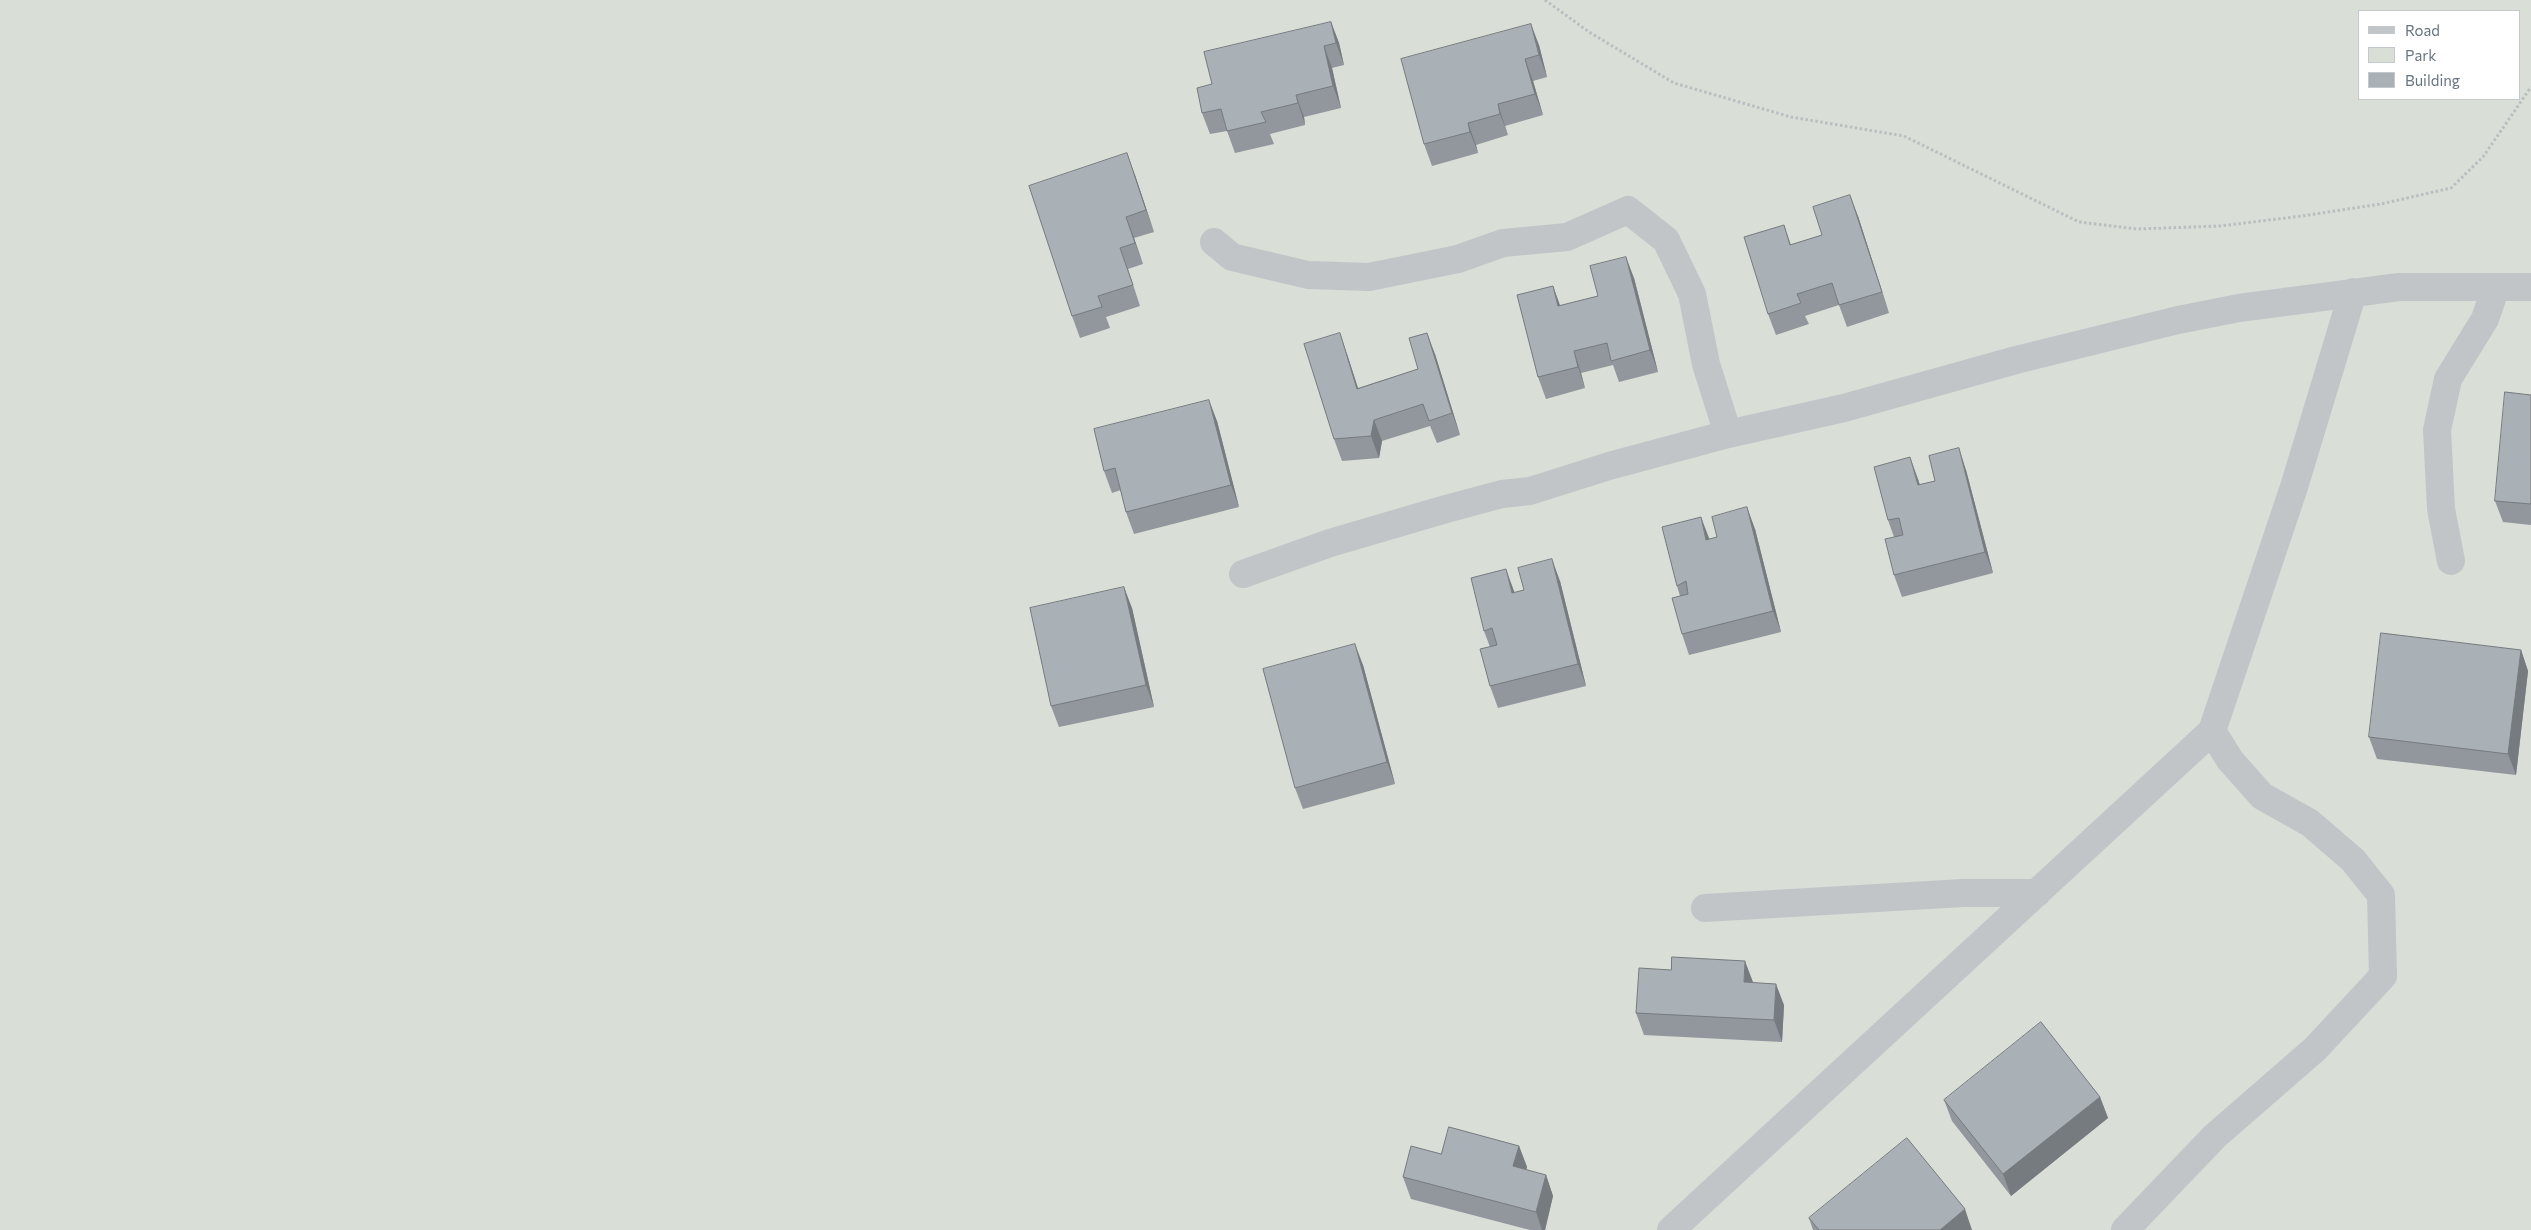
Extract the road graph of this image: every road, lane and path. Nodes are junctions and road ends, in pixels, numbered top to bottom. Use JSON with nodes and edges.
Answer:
{"nodes":[{"id":1,"x":1545,"y":0,"type":"edge"},
{"id":2,"x":2531,"y":87,"type":"edge"},
{"id":3,"x":1214,"y":242,"type":"dead end"},
{"id":4,"x":2496,"y":287,"type":"junction"},
{"id":5,"x":2531,"y":287,"type":"edge"},
{"id":6,"x":2353,"y":292,"type":"junction"},
{"id":7,"x":1728,"y":434,"type":"junction"},
{"id":8,"x":2451,"y":561,"type":"dead end"},
{"id":9,"x":1243,"y":574,"type":"dead end"},
{"id":10,"x":2212,"y":731,"type":"junction"},
{"id":11,"x":2037,"y":893,"type":"junction"},
{"id":12,"x":1706,"y":908,"type":"dead end"},
{"id":13,"x":1671,"y":1230,"type":"edge"},
{"id":14,"x":2125,"y":1230,"type":"edge"}],
"edges":[{"from":1,"to":2,"type":"path"},
{"from":3,"to":7,"type":"street"},
{"from":4,"to":5,"type":"street"},
{"from":4,"to":6,"type":"street"},
{"from":4,"to":8,"type":"street"},
{"from":6,"to":7,"type":"street"},
{"from":6,"to":10,"type":"street"},
{"from":7,"to":9,"type":"street"},
{"from":10,"to":11,"type":"street"},
{"from":10,"to":14,"type":"street"},
{"from":11,"to":12,"type":"street"},
{"from":11,"to":13,"type":"street"}]}
